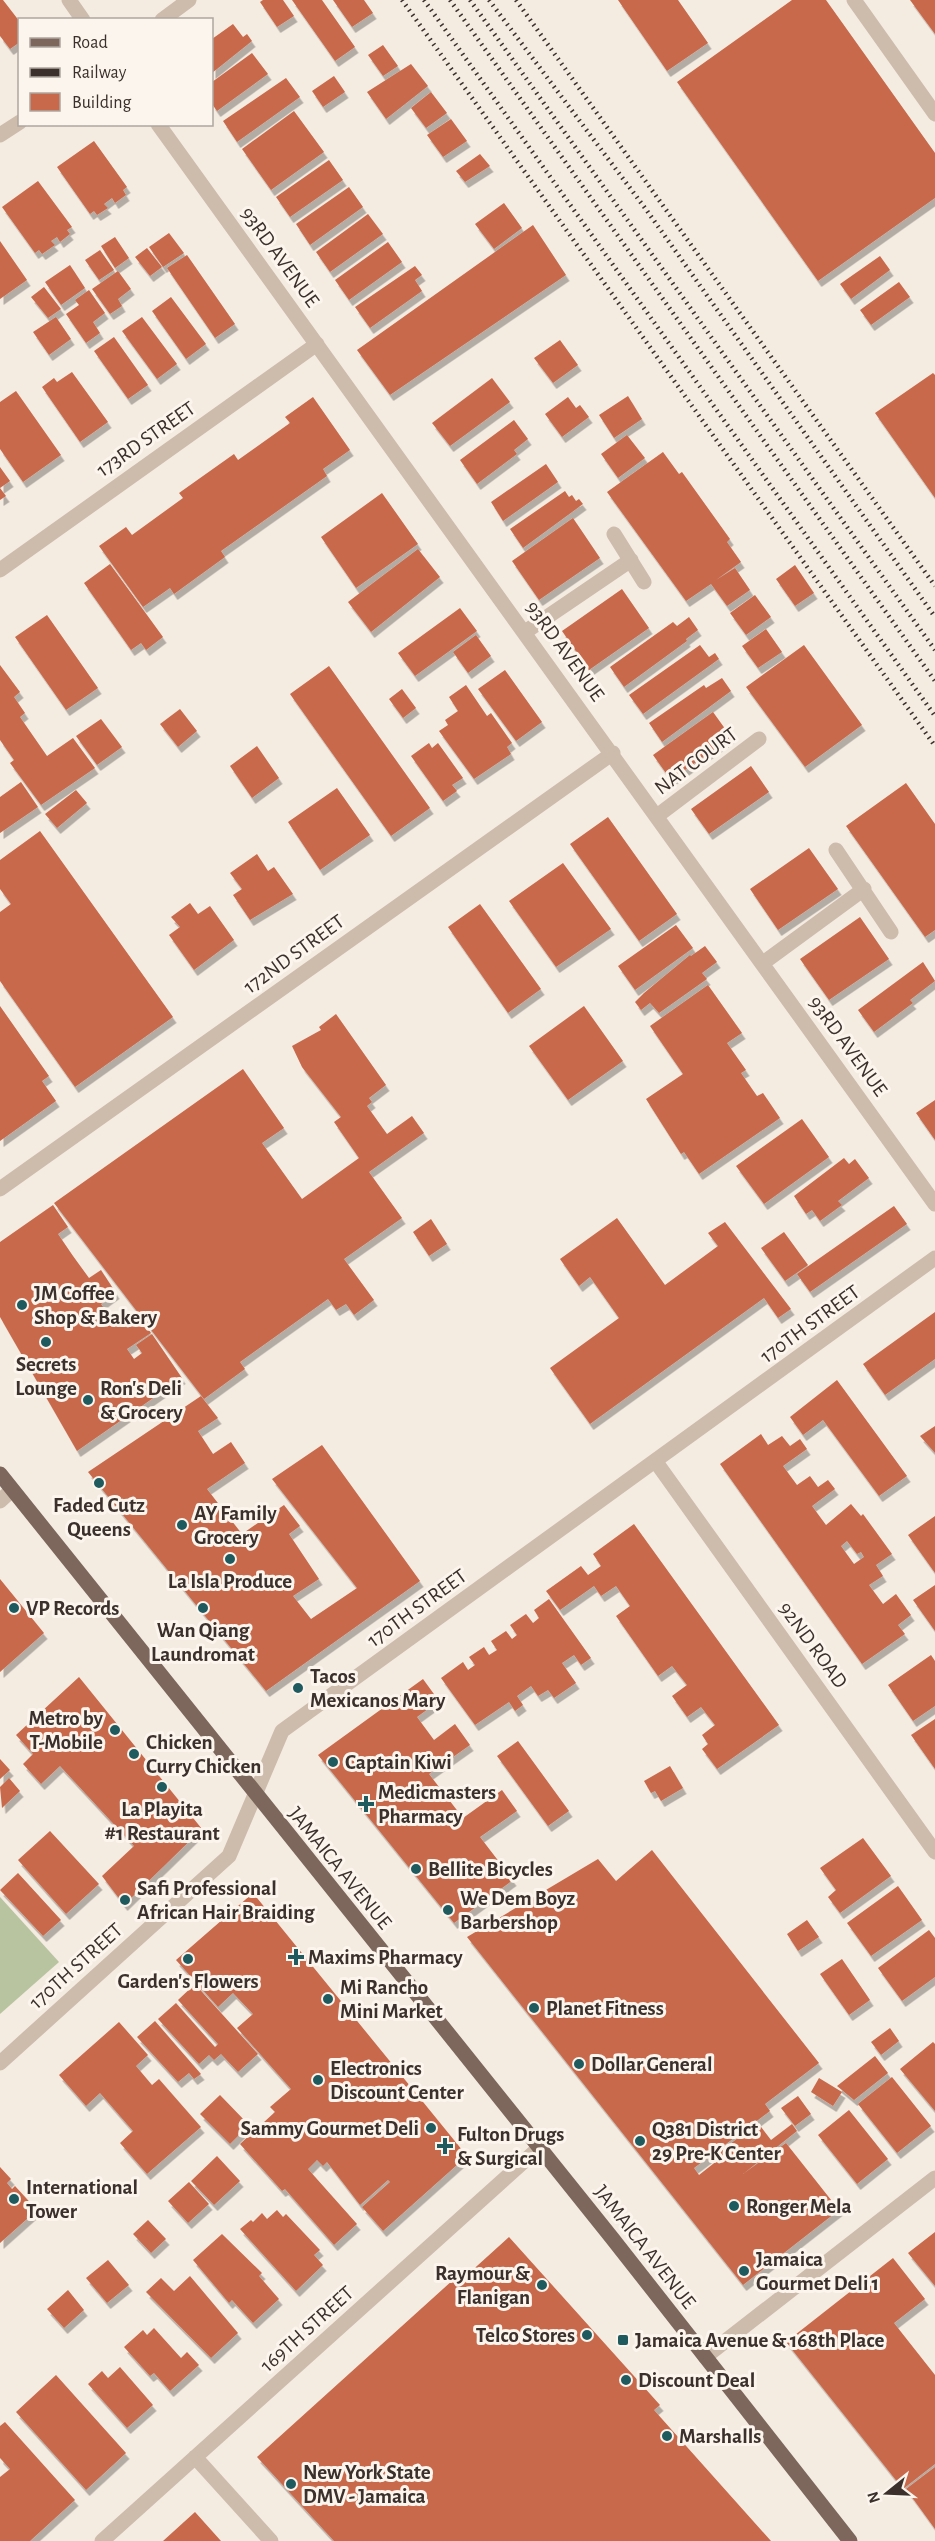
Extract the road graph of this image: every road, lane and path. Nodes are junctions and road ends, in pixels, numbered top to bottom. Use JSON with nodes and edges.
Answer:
{"nodes":[{"id":1,"x":69,"y":0,"type":"edge"},
{"id":2,"x":189,"y":0,"type":"edge"},
{"id":3,"x":854,"y":0,"type":"edge"},
{"id":4,"x":81,"y":18,"type":"edge"},
{"id":5,"x":165,"y":18,"type":"edge"},
{"id":6,"x":935,"y":114,"type":"edge"},
{"id":7,"x":18,"y":123,"type":"edge"},
{"id":8,"x":159,"y":126,"type":"edge"},
{"id":9,"x":0,"y":135,"type":"edge"},
{"id":10,"x":317,"y":344,"type":"junction"},
{"id":11,"x":614,"y":534,"type":"dead end"},
{"id":12,"x":631,"y":560,"type":"junction"},
{"id":13,"x":0,"y":570,"type":"edge"},
{"id":14,"x":644,"y":582,"type":"dead end"},
{"id":15,"x":525,"y":632,"type":"junction"},
{"id":16,"x":759,"y":739,"type":"dead end"},
{"id":17,"x":613,"y":753,"type":"junction"},
{"id":18,"x":657,"y":816,"type":"junction"},
{"id":19,"x":836,"y":850,"type":"dead end"},
{"id":20,"x":864,"y":889,"type":"junction"},
{"id":21,"x":891,"y":932,"type":"dead end"},
{"id":22,"x":762,"y":963,"type":"junction"},
{"id":23,"x":0,"y":1189,"type":"edge"},
{"id":24,"x":935,"y":1204,"type":"edge"},
{"id":25,"x":935,"y":1258,"type":"edge"},
{"id":26,"x":656,"y":1462,"type":"junction"},
{"id":27,"x":0,"y":1474,"type":"edge"},
{"id":28,"x":12,"y":1490,"type":"junction"},
{"id":29,"x":0,"y":1501,"type":"edge"},
{"id":30,"x":255,"y":1795,"type":"junction"},
{"id":31,"x":935,"y":1852,"type":"edge"},
{"id":32,"x":0,"y":2063,"type":"edge"},
{"id":33,"x":540,"y":2147,"type":"junction"},
{"id":34,"x":935,"y":2178,"type":"edge"},
{"id":35,"x":705,"y":2357,"type":"junction"},
{"id":36,"x":195,"y":2457,"type":"junction"},
{"id":37,"x":102,"y":2541,"type":"edge"},
{"id":38,"x":271,"y":2541,"type":"edge"},
{"id":39,"x":850,"y":2541,"type":"edge"}],
"edges":[{"from":1,"to":4,"type":"street"},
{"from":2,"to":5,"type":"street"},
{"from":3,"to":6,"type":"street"},
{"from":7,"to":9,"type":"street"},
{"from":8,"to":10,"type":"street","name":"93RD AVENUE"},
{"from":10,"to":13,"type":"street","name":"173RD STREET"},
{"from":10,"to":15,"type":"street","name":"93RD AVENUE"},
{"from":11,"to":12,"type":"street"},
{"from":12,"to":14,"type":"street"},
{"from":12,"to":15,"type":"street"},
{"from":15,"to":17,"type":"street","name":"93RD AVENUE"},
{"from":16,"to":18,"type":"street","name":"NAT COURT"},
{"from":17,"to":18,"type":"street","name":"93RD AVENUE"},
{"from":17,"to":23,"type":"street","name":"172ND STREET"},
{"from":18,"to":22,"type":"street","name":"93RD AVENUE"},
{"from":19,"to":20,"type":"street"},
{"from":20,"to":21,"type":"street"},
{"from":20,"to":22,"type":"street"},
{"from":22,"to":24,"type":"street","name":"93RD AVENUE"},
{"from":25,"to":26,"type":"street","name":"170TH STREET"},
{"from":26,"to":30,"type":"street","name":"170TH STREET"},
{"from":26,"to":31,"type":"street","name":"92ND ROAD"},
{"from":27,"to":28,"type":"main road","name":"JAMAICA AVENUE"},
{"from":28,"to":29,"type":"street"},
{"from":28,"to":30,"type":"main road","name":"JAMAICA AVENUE"},
{"from":30,"to":32,"type":"street","name":"170TH STREET"},
{"from":30,"to":33,"type":"main road","name":"JAMAICA AVENUE"},
{"from":33,"to":35,"type":"main road","name":"JAMAICA AVENUE"},
{"from":33,"to":36,"type":"street","name":"169TH STREET"},
{"from":34,"to":35,"type":"street"},
{"from":35,"to":39,"type":"main road","name":"JAMAICA AVENUE"},
{"from":36,"to":37,"type":"street","name":"169TH STREET"},
{"from":36,"to":38,"type":"street"}]}
